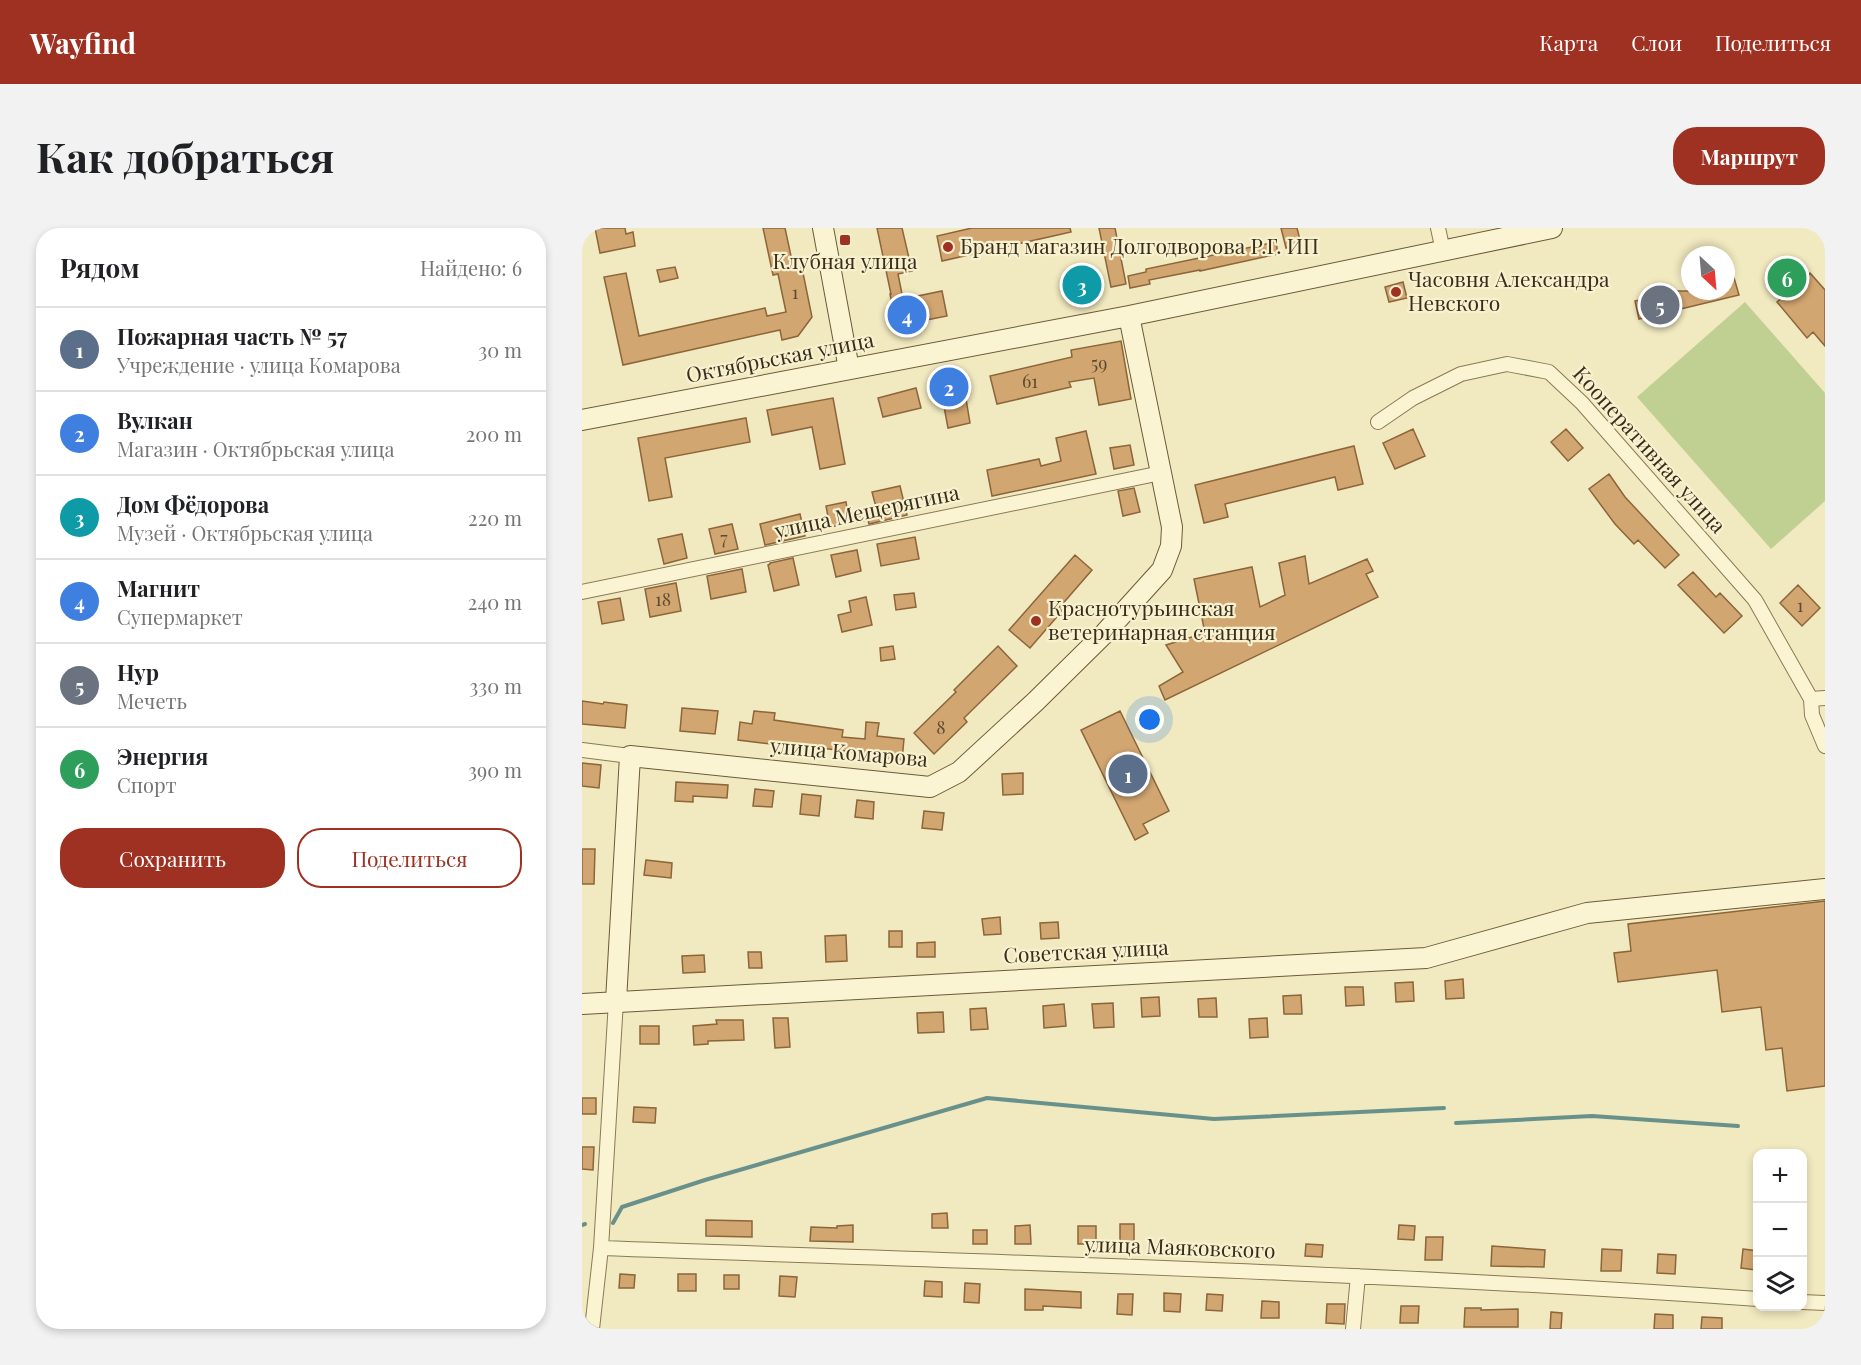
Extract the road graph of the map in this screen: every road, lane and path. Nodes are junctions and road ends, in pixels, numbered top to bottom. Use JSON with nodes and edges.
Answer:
{"nodes":[{"id":1,"x":823,"y":228,"type":"edge"},
{"id":2,"x":1438,"y":228,"type":"edge"},
{"id":3,"x":1552,"y":228,"type":"edge"},
{"id":4,"x":1443,"y":251,"type":"junction"},
{"id":5,"x":1129,"y":316,"type":"junction"},
{"id":6,"x":849,"y":369,"type":"junction"},
{"id":7,"x":582,"y":420,"type":"edge"},
{"id":8,"x":1378,"y":422,"type":"dead end"},
{"id":9,"x":1161,"y":473,"type":"junction"},
{"id":10,"x":582,"y":592,"type":"edge"},
{"id":11,"x":1818,"y":698,"type":"edge"},
{"id":12,"x":1825,"y":746,"type":"edge"},
{"id":13,"x":582,"y":750,"type":"edge"},
{"id":14,"x":630,"y":756,"type":"junction"},
{"id":15,"x":1825,"y":889,"type":"edge"},
{"id":16,"x":616,"y":1001,"type":"junction"},
{"id":17,"x":582,"y":1004,"type":"edge"},
{"id":18,"x":601,"y":1248,"type":"junction"},
{"id":19,"x":1358,"y":1276,"type":"junction"},
{"id":20,"x":1753,"y":1299,"type":"edge"},
{"id":21,"x":1807,"y":1302,"type":"edge"},
{"id":22,"x":1825,"y":1304,"type":"edge"},
{"id":23,"x":592,"y":1329,"type":"edge"},
{"id":24,"x":1353,"y":1329,"type":"edge"}],
"edges":[{"from":1,"to":6,"type":"main road"},
{"from":2,"to":4,"type":"street"},
{"from":3,"to":4,"type":"main road","name":"Октябрьская улица"},
{"from":4,"to":5,"type":"main road","name":"Октябрьская улица"},
{"from":5,"to":6,"type":"main road","name":"Октябрьская улица"},
{"from":5,"to":9,"type":"main road","name":"улица Комарова"},
{"from":6,"to":7,"type":"main road","name":"Октябрьская улица"},
{"from":8,"to":11,"type":"street","name":"Кооперативная улица"},
{"from":9,"to":10,"type":"street","name":"улица Мещерягина"},
{"from":9,"to":14,"type":"main road","name":"улица Комарова"},
{"from":11,"to":12,"type":"street","name":"Кооперативная улица"},
{"from":13,"to":14,"type":"street","name":"улица Комарова"},
{"from":14,"to":16,"type":"main road"},
{"from":15,"to":16,"type":"main road","name":"Советская улица"},
{"from":16,"to":17,"type":"main road","name":"Советская улица"},
{"from":16,"to":18,"type":"street"},
{"from":18,"to":19,"type":"street","name":"улица Маяковского"},
{"from":18,"to":23,"type":"street"},
{"from":19,"to":20,"type":"street","name":"улица Маяковского"},
{"from":19,"to":24,"type":"street"},
{"from":21,"to":22,"type":"street"}]}
